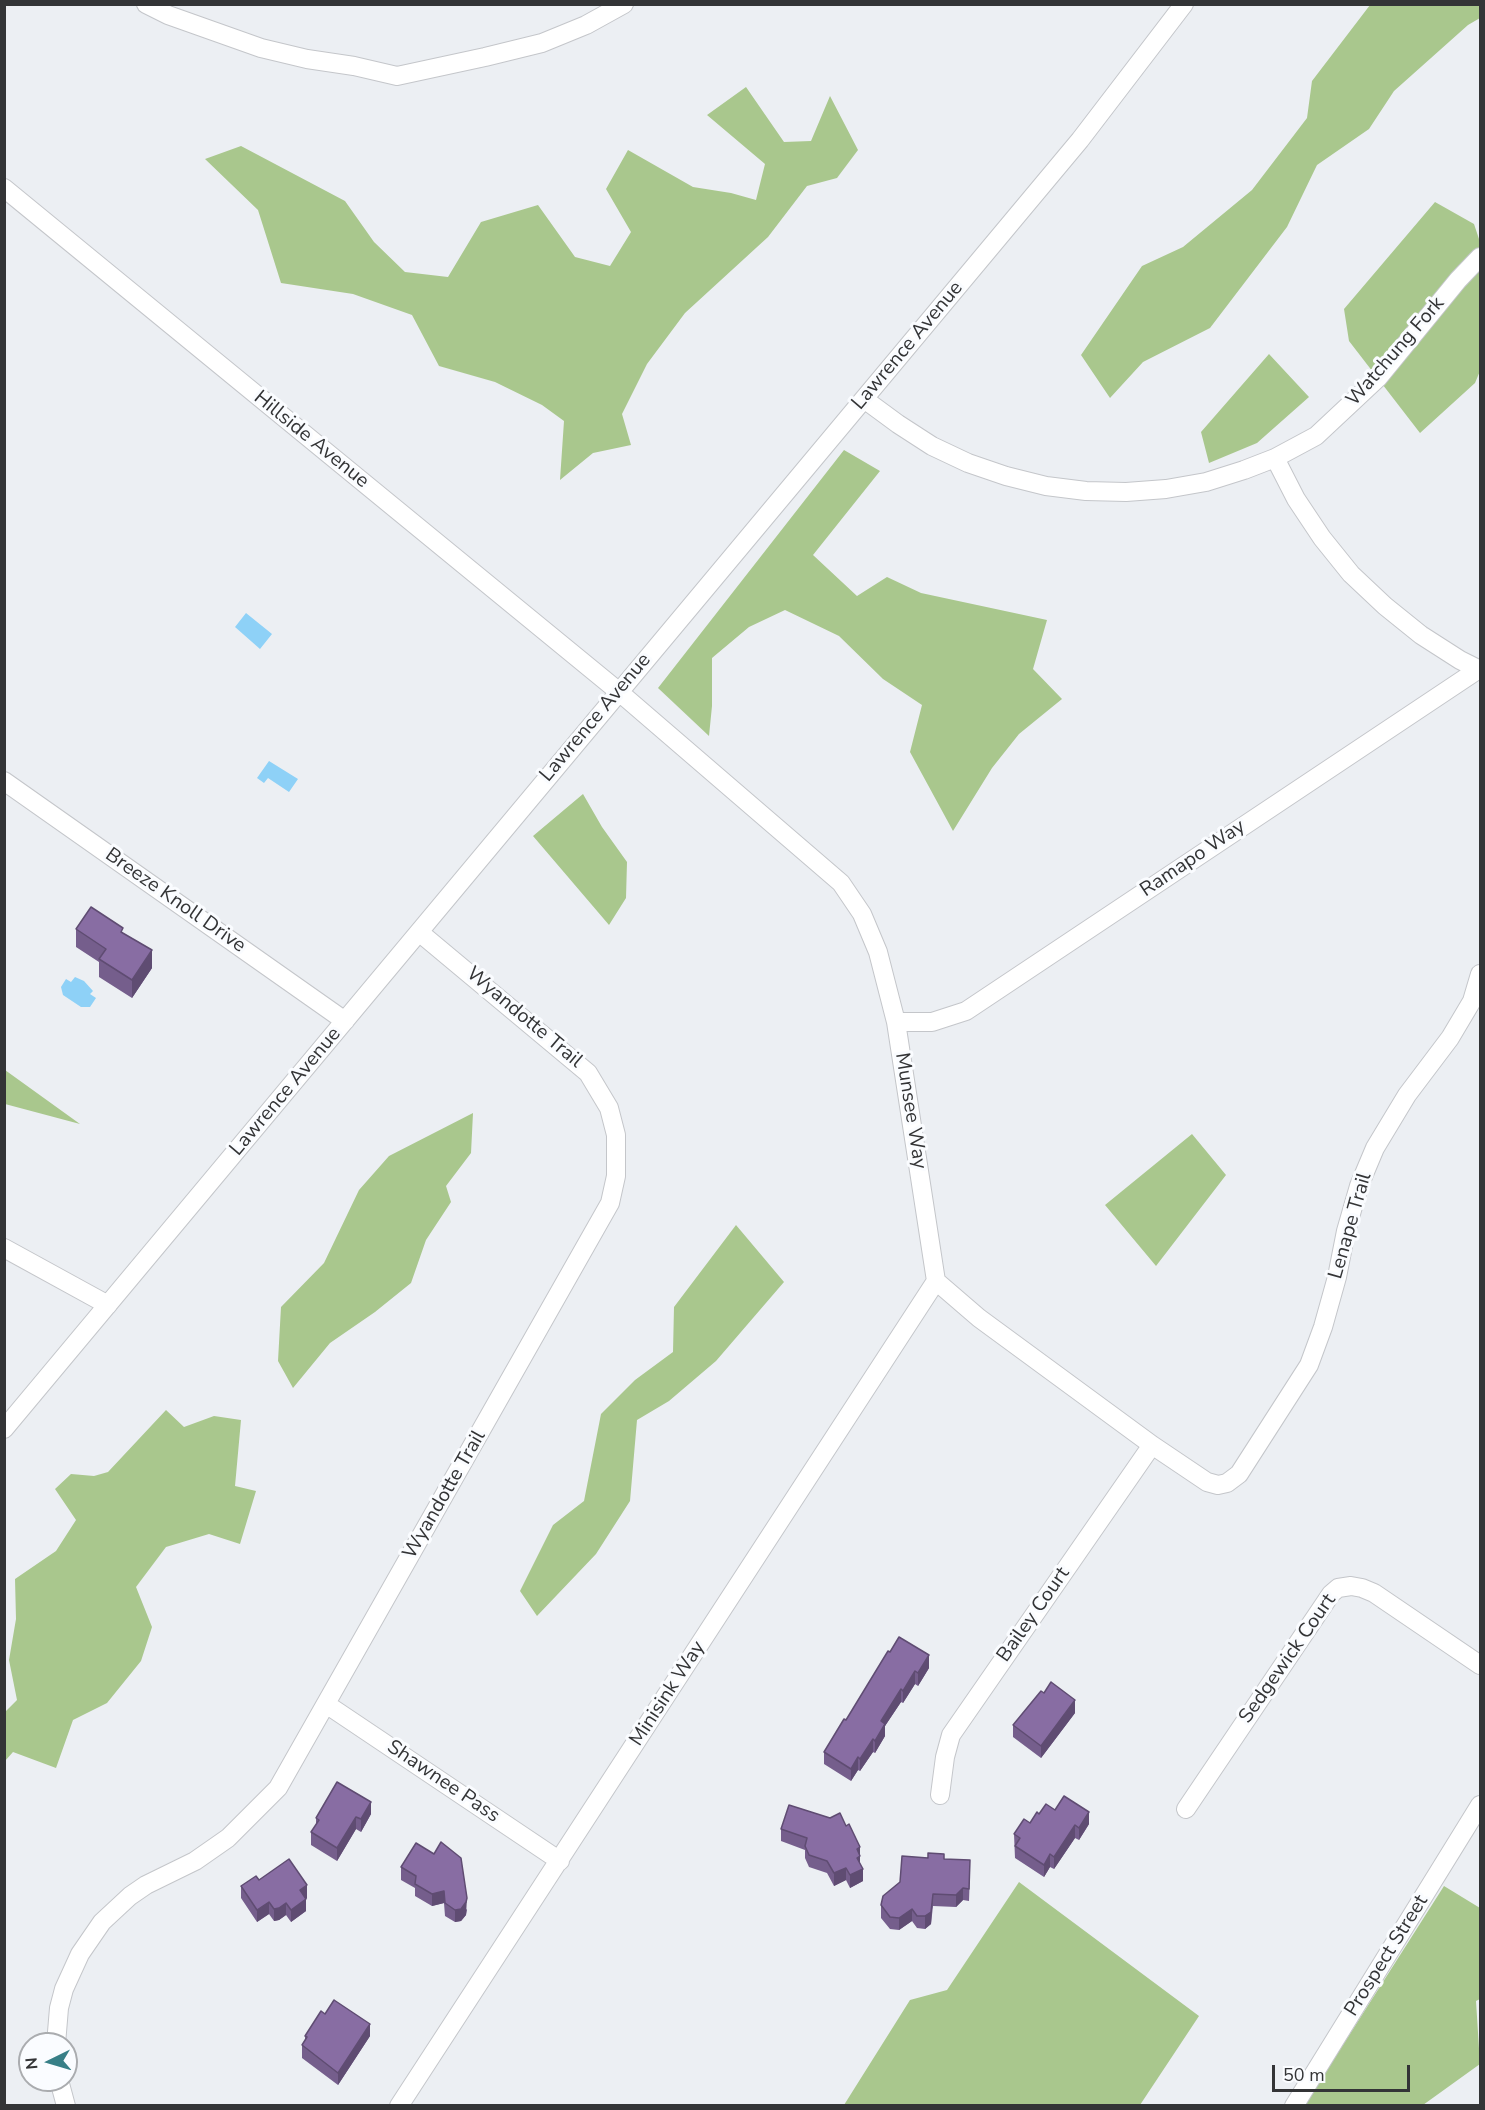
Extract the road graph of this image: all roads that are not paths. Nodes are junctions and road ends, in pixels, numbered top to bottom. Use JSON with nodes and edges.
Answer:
{"nodes":[{"id":1,"x":146,"y":4,"type":"edge"},
{"id":2,"x":624,"y":4,"type":"edge"},
{"id":3,"x":1184,"y":4,"type":"edge"},
{"id":4,"x":4,"y":188,"type":"edge"},
{"id":5,"x":1480,"y":257,"type":"edge"},
{"id":6,"x":864,"y":399,"type":"junction"},
{"id":7,"x":1275,"y":458,"type":"junction"},
{"id":8,"x":1480,"y":670,"type":"edge"},
{"id":9,"x":618,"y":691,"type":"junction"},
{"id":10,"x":4,"y":781,"type":"edge"},
{"id":11,"x":419,"y":932,"type":"junction"},
{"id":12,"x":1480,"y":974,"type":"edge"},
{"id":13,"x":345,"y":1021,"type":"junction"},
{"id":14,"x":896,"y":1022,"type":"junction"},
{"id":15,"x":4,"y":1248,"type":"edge"},
{"id":16,"x":936,"y":1281,"type":"junction"},
{"id":17,"x":108,"y":1305,"type":"junction"},
{"id":18,"x":4,"y":1429,"type":"edge"},
{"id":19,"x":1152,"y":1445,"type":"junction"},
{"id":20,"x":1480,"y":1665,"type":"edge"},
{"id":21,"x":326,"y":1704,"type":"junction"},
{"id":22,"x":940,"y":1795,"type":"dead end"},
{"id":23,"x":1480,"y":1805,"type":"edge"},
{"id":24,"x":1186,"y":1809,"type":"dead end"},
{"id":25,"x":560,"y":1861,"type":"junction"},
{"id":26,"x":57,"y":2032,"type":"edge"},
{"id":27,"x":399,"y":2106,"type":"edge"},
{"id":28,"x":1294,"y":2106,"type":"edge"}],
"edges":[{"from":1,"to":2,"type":"street"},
{"from":3,"to":6,"type":"street","name":"Lawrence Avenue"},
{"from":4,"to":9,"type":"street","name":"Hillside Avenue"},
{"from":5,"to":7,"type":"street","name":"Watchung Fork"},
{"from":6,"to":7,"type":"street","name":"Watchung Fork"},
{"from":6,"to":9,"type":"street","name":"Lawrence Avenue"},
{"from":7,"to":8,"type":"street"},
{"from":8,"to":14,"type":"street","name":"Ramapo Way"},
{"from":9,"to":11,"type":"street","name":"Lawrence Avenue"},
{"from":9,"to":14,"type":"street","name":"Munsee Way"},
{"from":10,"to":13,"type":"street","name":"Breeze Knoll Drive"},
{"from":11,"to":13,"type":"street","name":"Lawrence Avenue"},
{"from":11,"to":21,"type":"street","name":"Wyandotte Trail"},
{"from":12,"to":19,"type":"street","name":"Lenape Trail"},
{"from":13,"to":17,"type":"street","name":"Lawrence Avenue"},
{"from":14,"to":16,"type":"street","name":"Munsee Way"},
{"from":15,"to":17,"type":"street"},
{"from":16,"to":19,"type":"street"},
{"from":16,"to":25,"type":"street","name":"Minisink Way"},
{"from":17,"to":18,"type":"street","name":"Lawrence Avenue"},
{"from":19,"to":22,"type":"street","name":"Bailey Court"},
{"from":20,"to":24,"type":"street","name":"Sedgewick Court"},
{"from":21,"to":25,"type":"street","name":"Shawnee Pass"},
{"from":21,"to":26,"type":"street","name":"Wyandotte Trail"},
{"from":23,"to":28,"type":"street","name":"Prospect Street"},
{"from":25,"to":27,"type":"street","name":"Minisink Way"}]}
